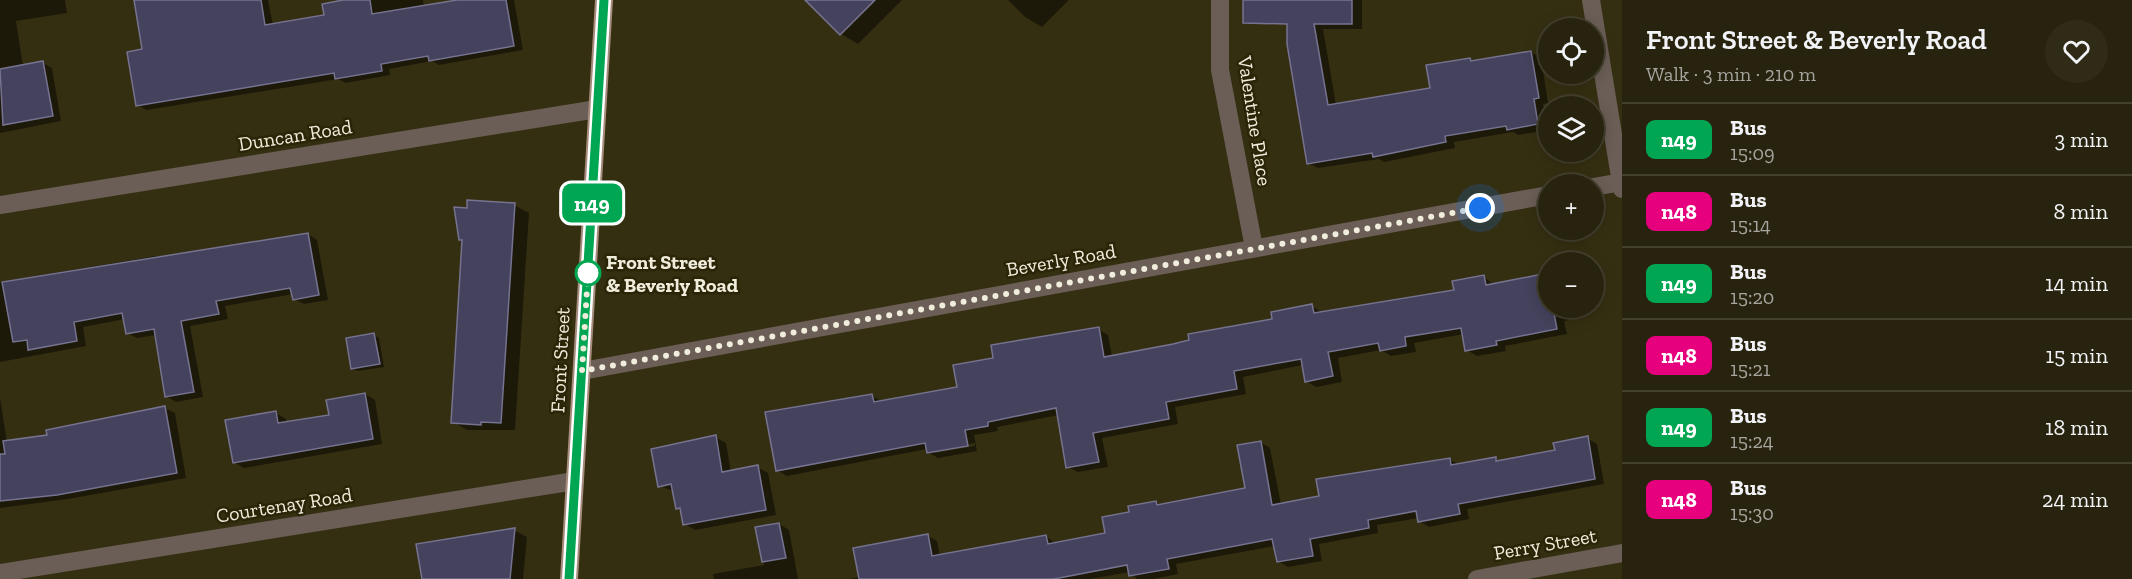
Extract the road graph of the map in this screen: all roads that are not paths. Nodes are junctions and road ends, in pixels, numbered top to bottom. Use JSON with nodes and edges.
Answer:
{"nodes":[{"id":1,"x":604,"y":0,"type":"edge"},
{"id":2,"x":1220,"y":0,"type":"edge"},
{"id":3,"x":1591,"y":0,"type":"edge"},
{"id":4,"x":597,"y":109,"type":"junction"},
{"id":5,"x":1622,"y":185,"type":"edge"},
{"id":6,"x":1604,"y":186,"type":"edge"},
{"id":7,"x":1538,"y":197,"type":"edge"},
{"id":8,"x":0,"y":205,"type":"edge"},
{"id":9,"x":1254,"y":248,"type":"junction"},
{"id":10,"x":582,"y":371,"type":"junction"},
{"id":11,"x":575,"y":481,"type":"junction"},
{"id":12,"x":1622,"y":553,"type":"edge"},
{"id":13,"x":0,"y":573,"type":"edge"},
{"id":14,"x":569,"y":579,"type":"edge"},
{"id":15,"x":1477,"y":579,"type":"edge"}],
"edges":[{"from":1,"to":4,"type":"main road","name":"Front Street"},
{"from":2,"to":9,"type":"street","name":"Valentine Place"},
{"from":3,"to":5,"type":"street"},
{"from":4,"to":8,"type":"street","name":"Duncan Road"},
{"from":4,"to":10,"type":"main road","name":"Front Street"},
{"from":5,"to":6,"type":"street"},
{"from":7,"to":9,"type":"street","name":"Beverly Road"},
{"from":9,"to":10,"type":"street","name":"Beverly Road"},
{"from":10,"to":11,"type":"main road","name":"Front Street"},
{"from":11,"to":13,"type":"street","name":"Courtenay Road"},
{"from":11,"to":14,"type":"main road","name":"Front Street"},
{"from":12,"to":15,"type":"street","name":"Perry Street"}]}
